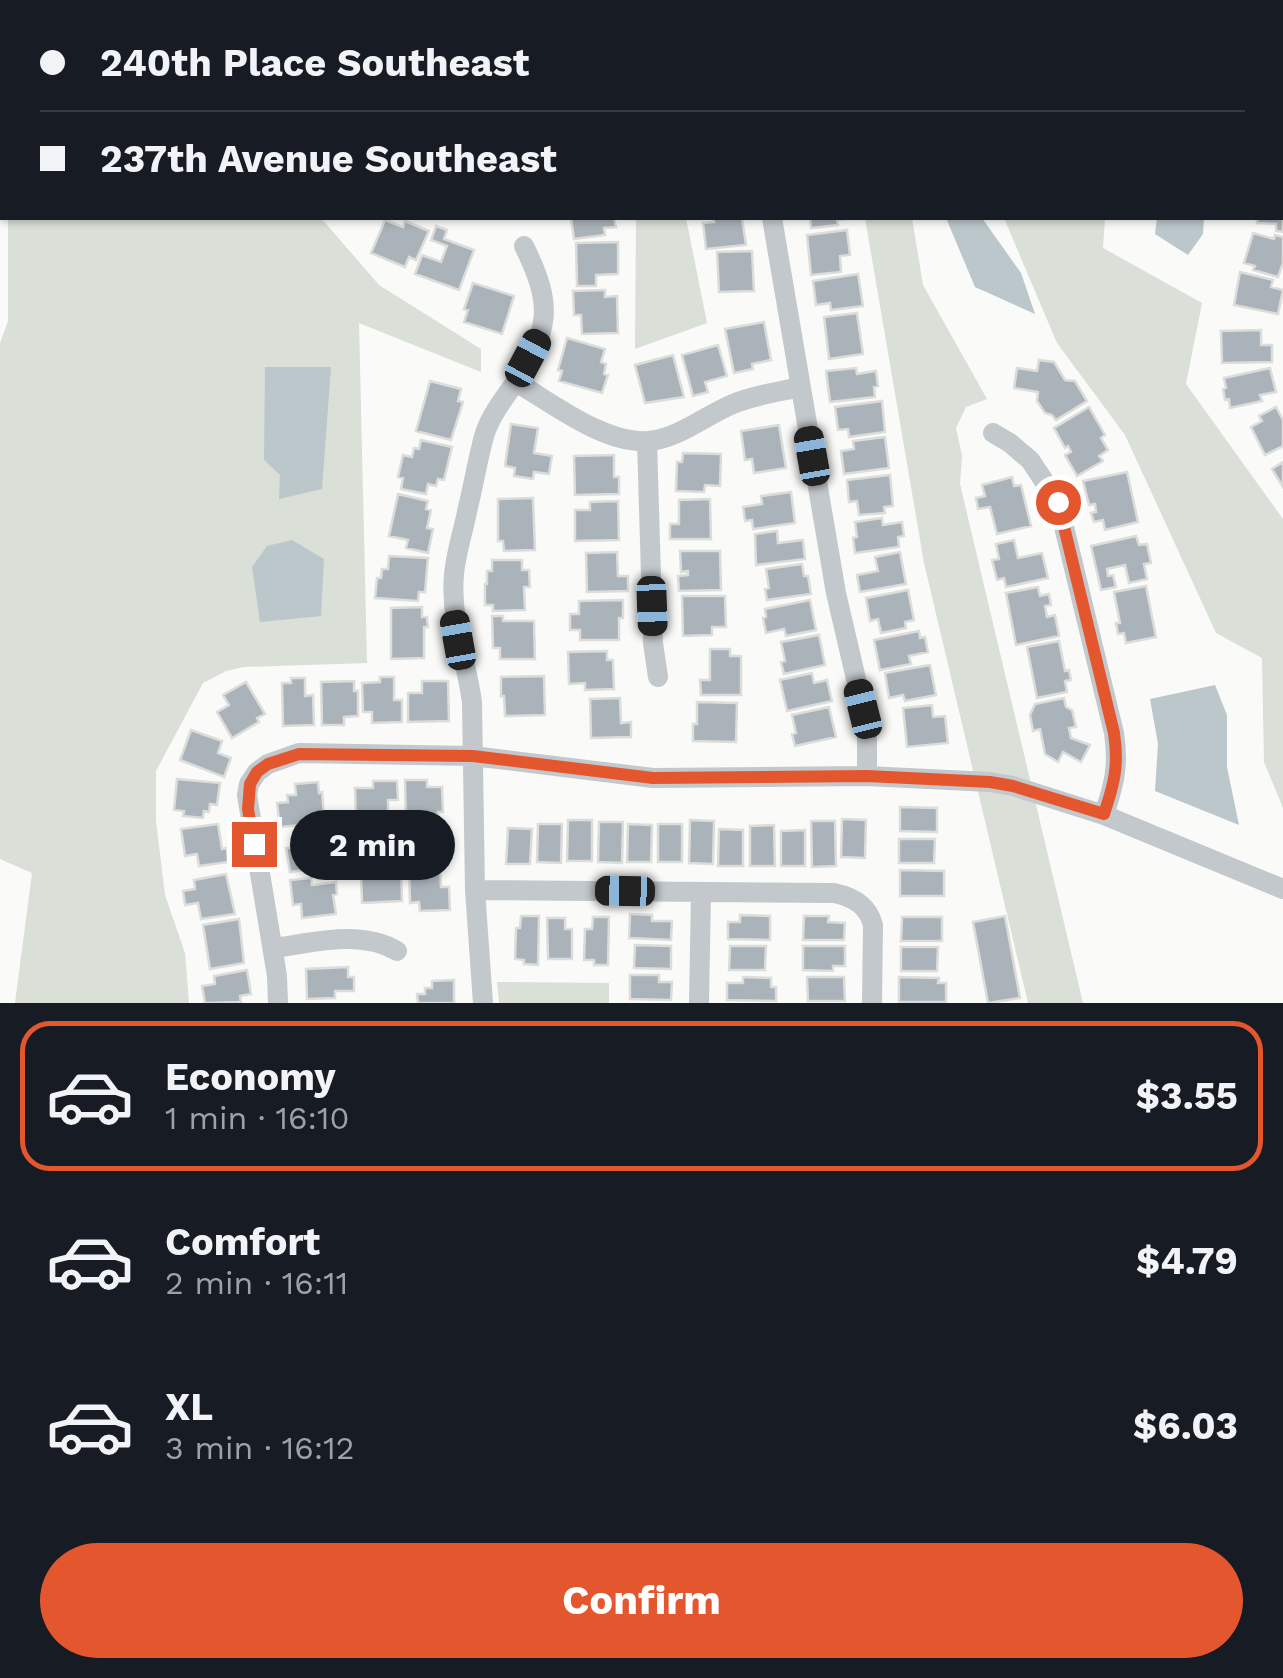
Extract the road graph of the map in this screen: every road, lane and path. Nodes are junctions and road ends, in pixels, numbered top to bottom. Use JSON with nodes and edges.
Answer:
{"nodes":[{"id":1,"x":772,"y":220,"type":"edge"},
{"id":2,"x":524,"y":246,"type":"dead end"},
{"id":3,"x":516,"y":382,"type":"junction"},
{"id":4,"x":800,"y":387,"type":"junction"},
{"id":5,"x":992,"y":433,"type":"dead end"},
{"id":6,"x":647,"y":441,"type":"junction"},
{"id":7,"x":658,"y":676,"type":"dead end"},
{"id":8,"x":473,"y":756,"type":"junction"},
{"id":9,"x":867,"y":776,"type":"junction"},
{"id":10,"x":1104,"y":814,"type":"junction"},
{"id":11,"x":475,"y":890,"type":"junction"},
{"id":12,"x":1283,"y":890,"type":"edge"},
{"id":13,"x":701,"y":892,"type":"junction"},
{"id":14,"x":273,"y":948,"type":"junction"},
{"id":15,"x":397,"y":951,"type":"dead end"},
{"id":16,"x":278,"y":1003,"type":"edge"},
{"id":17,"x":483,"y":1003,"type":"edge"},
{"id":18,"x":699,"y":1003,"type":"edge"},
{"id":19,"x":872,"y":1003,"type":"edge"}],
"edges":[{"from":1,"to":4,"type":"street"},
{"from":2,"to":3,"type":"street"},
{"from":3,"to":6,"type":"street"},
{"from":3,"to":8,"type":"street"},
{"from":4,"to":6,"type":"street"},
{"from":4,"to":9,"type":"street"},
{"from":5,"to":10,"type":"street"},
{"from":6,"to":7,"type":"street"},
{"from":8,"to":9,"type":"street"},
{"from":8,"to":11,"type":"street"},
{"from":8,"to":14,"type":"street"},
{"from":9,"to":10,"type":"street"},
{"from":10,"to":12,"type":"street"},
{"from":11,"to":13,"type":"street"},
{"from":11,"to":17,"type":"street"},
{"from":13,"to":18,"type":"street"},
{"from":13,"to":19,"type":"street"},
{"from":14,"to":15,"type":"street"},
{"from":14,"to":16,"type":"street"}]}
